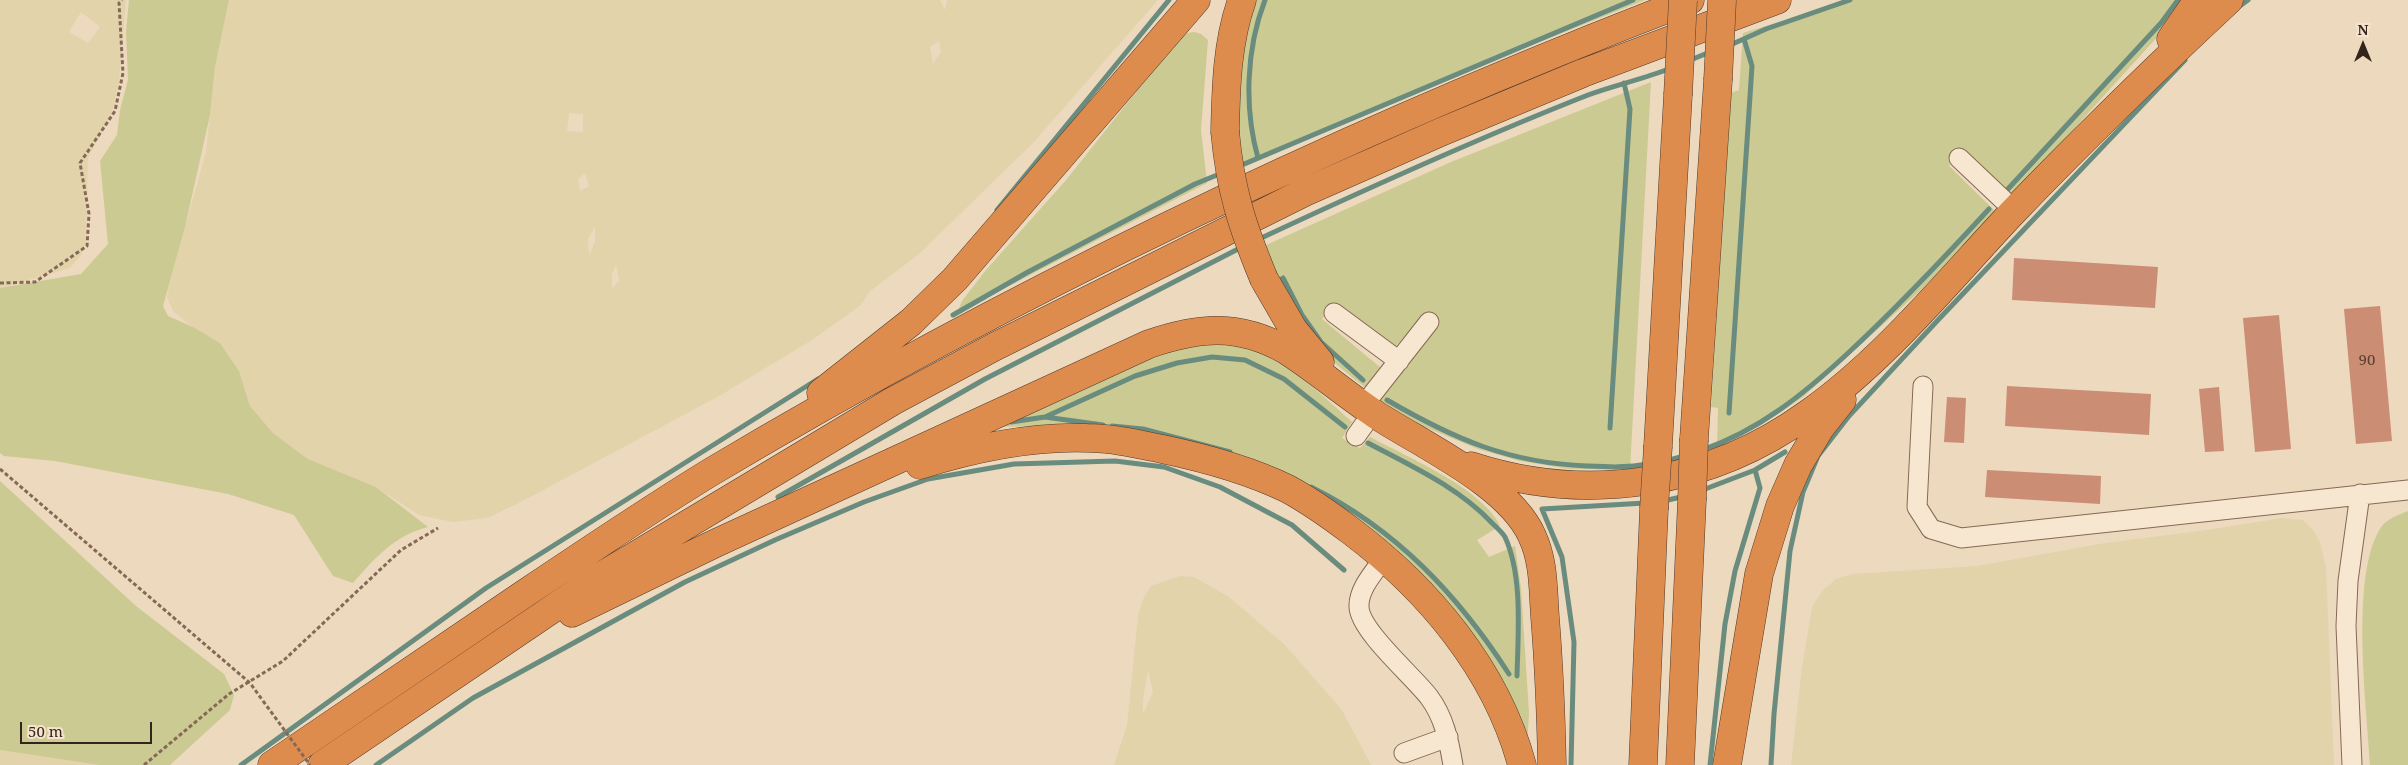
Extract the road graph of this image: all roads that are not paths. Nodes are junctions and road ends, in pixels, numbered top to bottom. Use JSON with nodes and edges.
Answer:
{"nodes":[{"id":1,"x":1196,"y":0,"type":"edge"},
{"id":2,"x":1242,"y":0,"type":"edge"},
{"id":3,"x":1683,"y":0,"type":"edge"},
{"id":4,"x":1690,"y":0,"type":"edge"},
{"id":5,"x":1722,"y":0,"type":"edge"},
{"id":6,"x":1777,"y":0,"type":"edge"},
{"id":7,"x":2198,"y":0,"type":"edge"},
{"id":8,"x":2229,"y":0,"type":"edge"},
{"id":9,"x":2096,"y":129,"type":"junction"},
{"id":10,"x":1959,"y":158,"type":"dead end"},
{"id":11,"x":2015,"y":211,"type":"junction"},
{"id":12,"x":1334,"y":313,"type":"dead end"},
{"id":13,"x":1429,"y":322,"type":"dead end"},
{"id":14,"x":1898,"y":334,"type":"junction"},
{"id":15,"x":1399,"y":361,"type":"junction"},
{"id":16,"x":1923,"y":386,"type":"dead end"},
{"id":17,"x":1363,"y":406,"type":"junction"},
{"id":18,"x":1356,"y":436,"type":"dead end"},
{"id":19,"x":1435,"y":452,"type":"junction"},
{"id":20,"x":710,"y":473,"type":"junction"},
{"id":21,"x":2408,"y":490,"type":"edge"},
{"id":22,"x":2360,"y":494,"type":"junction"},
{"id":23,"x":811,"y":499,"type":"junction"},
{"id":24,"x":1385,"y":557,"type":"junction"},
{"id":25,"x":458,"y":672,"type":"junction"},
{"id":26,"x":1448,"y":737,"type":"junction"},
{"id":27,"x":1404,"y":753,"type":"dead end"},
{"id":28,"x":272,"y":765,"type":"edge"},
{"id":29,"x":322,"y":765,"type":"edge"},
{"id":30,"x":1453,"y":765,"type":"edge"},
{"id":31,"x":1522,"y":765,"type":"edge"},
{"id":32,"x":1552,"y":765,"type":"edge"},
{"id":33,"x":1643,"y":765,"type":"edge"},
{"id":34,"x":1680,"y":765,"type":"edge"},
{"id":35,"x":1726,"y":765,"type":"edge"},
{"id":36,"x":2352,"y":765,"type":"edge"}],
"edges":[{"from":1,"to":20,"type":"highway"},
{"from":2,"to":17,"type":"highway","bridge":true},
{"from":3,"to":33,"type":"highway","bridge":true},
{"from":4,"to":20,"type":"highway"},
{"from":5,"to":34,"type":"highway","bridge":true},
{"from":6,"to":25,"type":"highway"},
{"from":7,"to":9,"type":"highway"},
{"from":8,"to":9,"type":"highway"},
{"from":9,"to":11,"type":"highway"},
{"from":10,"to":11,"type":"lane"},
{"from":11,"to":14,"type":"highway"},
{"from":12,"to":15,"type":"lane"},
{"from":13,"to":15,"type":"lane"},
{"from":14,"to":19,"type":"highway"},
{"from":14,"to":35,"type":"highway"},
{"from":15,"to":17,"type":"lane"},
{"from":16,"to":22,"type":"lane"},
{"from":17,"to":18,"type":"lane"},
{"from":17,"to":19,"type":"highway"},
{"from":17,"to":23,"type":"highway"},
{"from":19,"to":32,"type":"highway"},
{"from":20,"to":28,"type":"highway"},
{"from":21,"to":22,"type":"lane"},
{"from":22,"to":36,"type":"lane"},
{"from":23,"to":24,"type":"highway"},
{"from":23,"to":25,"type":"highway"},
{"from":24,"to":26,"type":"lane"},
{"from":24,"to":31,"type":"highway"},
{"from":25,"to":29,"type":"highway"},
{"from":26,"to":27,"type":"lane"},
{"from":26,"to":30,"type":"lane"}]}
